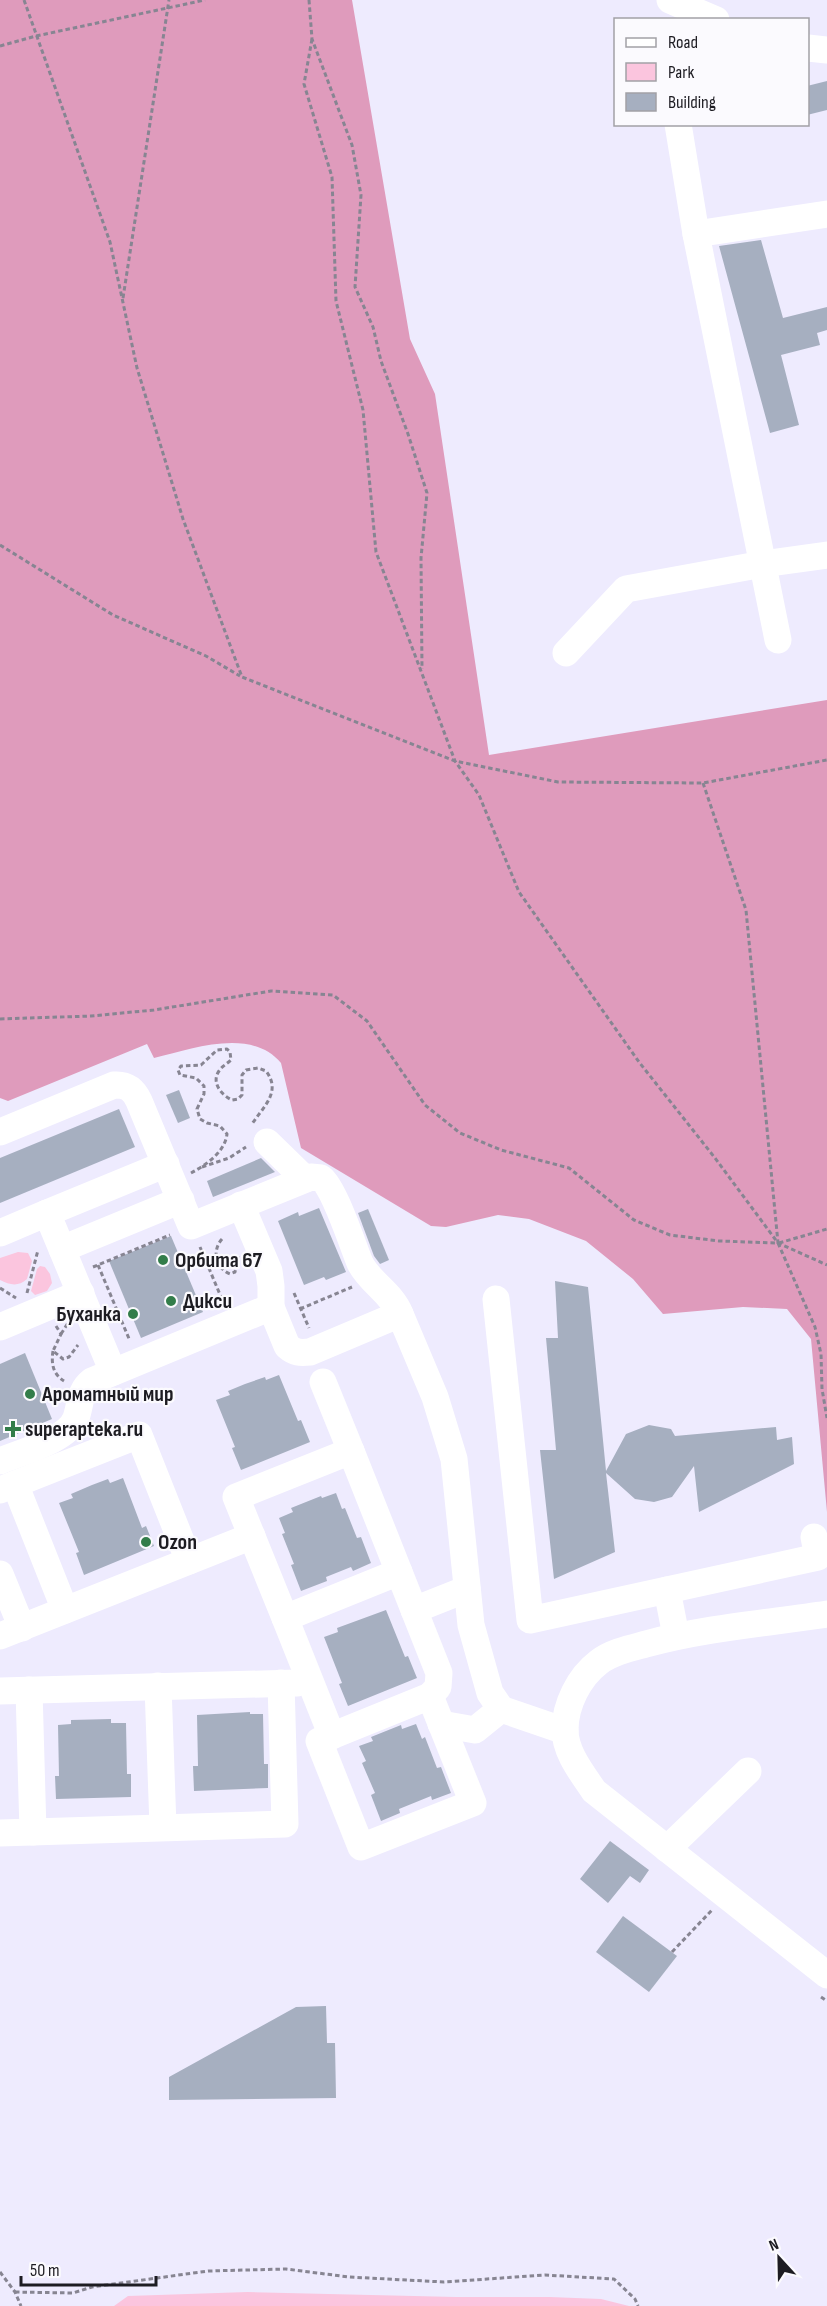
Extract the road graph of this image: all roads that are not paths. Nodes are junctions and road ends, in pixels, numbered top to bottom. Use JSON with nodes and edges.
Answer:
{"nodes":[{"id":1,"x":657,"y":0,"type":"edge"},
{"id":2,"x":670,"y":0,"type":"edge"},
{"id":3,"x":660,"y":18,"type":"edge"},
{"id":4,"x":712,"y":18,"type":"edge"},
{"id":5,"x":809,"y":48,"type":"edge"},
{"id":6,"x":827,"y":50,"type":"edge"},
{"id":7,"x":678,"y":126,"type":"edge"},
{"id":8,"x":827,"y":214,"type":"edge"},
{"id":9,"x":696,"y":234,"type":"junction"},
{"id":10,"x":827,"y":555,"type":"edge"},
{"id":11,"x":763,"y":564,"type":"junction"},
{"id":12,"x":778,"y":640,"type":"dead end"},
{"id":13,"x":566,"y":653,"type":"dead end"},
{"id":14,"x":0,"y":1132,"type":"edge"},
{"id":15,"x":265,"y":1147,"type":"road end"},
{"id":16,"x":305,"y":1179,"type":"junction"},
{"id":17,"x":173,"y":1182,"type":"junction"},
{"id":18,"x":241,"y":1205,"type":"junction"},
{"id":19,"x":48,"y":1213,"type":"junction"},
{"id":20,"x":0,"y":1233,"type":"edge"},
{"id":21,"x":51,"y":1247,"type":"junction"},
{"id":22,"x":77,"y":1284,"type":"junction"},
{"id":23,"x":496,"y":1299,"type":"dead end"},
{"id":24,"x":273,"y":1313,"type":"junction"},
{"id":25,"x":400,"y":1314,"type":"junction"},
{"id":26,"x":0,"y":1327,"type":"edge"},
{"id":27,"x":113,"y":1372,"type":"junction"},
{"id":28,"x":323,"y":1382,"type":"dead end"},
{"id":29,"x":351,"y":1451,"type":"junction"},
{"id":30,"x":0,"y":1461,"type":"edge"},
{"id":31,"x":8,"y":1487,"type":"edge"},
{"id":32,"x":252,"y":1536,"type":"junction"},
{"id":33,"x":814,"y":1537,"type":"dead end"},
{"id":34,"x":189,"y":1561,"type":"junction"},
{"id":35,"x":399,"y":1572,"type":"junction"},
{"id":36,"x":0,"y":1574,"type":"edge"},
{"id":37,"x":467,"y":1589,"type":"junction"},
{"id":38,"x":667,"y":1590,"type":"junction"},
{"id":39,"x":65,"y":1610,"type":"junction"},
{"id":40,"x":414,"y":1610,"type":"junction"},
{"id":41,"x":827,"y":1614,"type":"edge"},
{"id":42,"x":285,"y":1618,"type":"junction"},
{"id":43,"x":11,"y":1632,"type":"edge"},
{"id":44,"x":676,"y":1636,"type":"junction"},
{"id":45,"x":281,"y":1683,"type":"junction"},
{"id":46,"x":310,"y":1683,"type":"junction"},
{"id":47,"x":159,"y":1686,"type":"junction"},
{"id":48,"x":0,"y":1690,"type":"edge"},
{"id":49,"x":28,"y":1690,"type":"junction"},
{"id":50,"x":430,"y":1696,"type":"junction"},
{"id":51,"x":501,"y":1709,"type":"junction"},
{"id":52,"x":441,"y":1724,"type":"junction"},
{"id":53,"x":565,"y":1731,"type":"junction"},
{"id":54,"x":332,"y":1736,"type":"junction"},
{"id":55,"x":748,"y":1771,"type":"dead end"},
{"id":56,"x":0,"y":1814,"type":"edge"},
{"id":57,"x":163,"y":1827,"type":"junction"},
{"id":58,"x":33,"y":1832,"type":"junction"},
{"id":59,"x":0,"y":1833,"type":"edge"},
{"id":60,"x":667,"y":1849,"type":"junction"},
{"id":61,"x":827,"y":1975,"type":"edge"}],
"edges":[{"from":1,"to":3,"type":"street"},
{"from":2,"to":4,"type":"street"},
{"from":5,"to":6,"type":"street"},
{"from":7,"to":9,"type":"street"},
{"from":8,"to":9,"type":"street"},
{"from":9,"to":11,"type":"street"},
{"from":10,"to":11,"type":"street"},
{"from":11,"to":12,"type":"street"},
{"from":11,"to":13,"type":"street"},
{"from":14,"to":17,"type":"street"},
{"from":15,"to":16,"type":"street"},
{"from":16,"to":18,"type":"street"},
{"from":16,"to":25,"type":"street"},
{"from":17,"to":18,"type":"street"},
{"from":17,"to":19,"type":"street"},
{"from":17,"to":21,"type":"street"},
{"from":18,"to":24,"type":"street"},
{"from":19,"to":20,"type":"street"},
{"from":19,"to":21,"type":"street"},
{"from":21,"to":22,"type":"street"},
{"from":22,"to":26,"type":"street"},
{"from":22,"to":27,"type":"street"},
{"from":23,"to":38,"type":"street"},
{"from":24,"to":25,"type":"street"},
{"from":24,"to":27,"type":"street"},
{"from":25,"to":37,"type":"street"},
{"from":27,"to":30,"type":"street"},
{"from":28,"to":29,"type":"street"},
{"from":29,"to":32,"type":"street"},
{"from":29,"to":35,"type":"street"},
{"from":31,"to":34,"type":"street"},
{"from":31,"to":39,"type":"street"},
{"from":32,"to":34,"type":"street"},
{"from":32,"to":42,"type":"street"},
{"from":33,"to":38,"type":"street"},
{"from":34,"to":39,"type":"street"},
{"from":35,"to":40,"type":"street"},
{"from":35,"to":42,"type":"street"},
{"from":36,"to":43,"type":"street"},
{"from":37,"to":40,"type":"street"},
{"from":37,"to":51,"type":"street"},
{"from":38,"to":44,"type":"street"},
{"from":39,"to":43,"type":"street"},
{"from":40,"to":50,"type":"street"},
{"from":41,"to":44,"type":"street"},
{"from":42,"to":46,"type":"street"},
{"from":44,"to":53,"type":"street"},
{"from":45,"to":46,"type":"street"},
{"from":45,"to":47,"type":"street"},
{"from":45,"to":57,"type":"street"},
{"from":46,"to":54,"type":"street"},
{"from":47,"to":49,"type":"street"},
{"from":47,"to":57,"type":"street"},
{"from":48,"to":49,"type":"street"},
{"from":49,"to":58,"type":"street"},
{"from":50,"to":52,"type":"street"},
{"from":50,"to":54,"type":"street"},
{"from":51,"to":52,"type":"street"},
{"from":51,"to":53,"type":"street"},
{"from":52,"to":54,"type":"street"},
{"from":53,"to":60,"type":"street"},
{"from":55,"to":60,"type":"street"},
{"from":56,"to":59,"type":"street"},
{"from":57,"to":58,"type":"street"},
{"from":58,"to":59,"type":"street"},
{"from":60,"to":61,"type":"street"}]}
